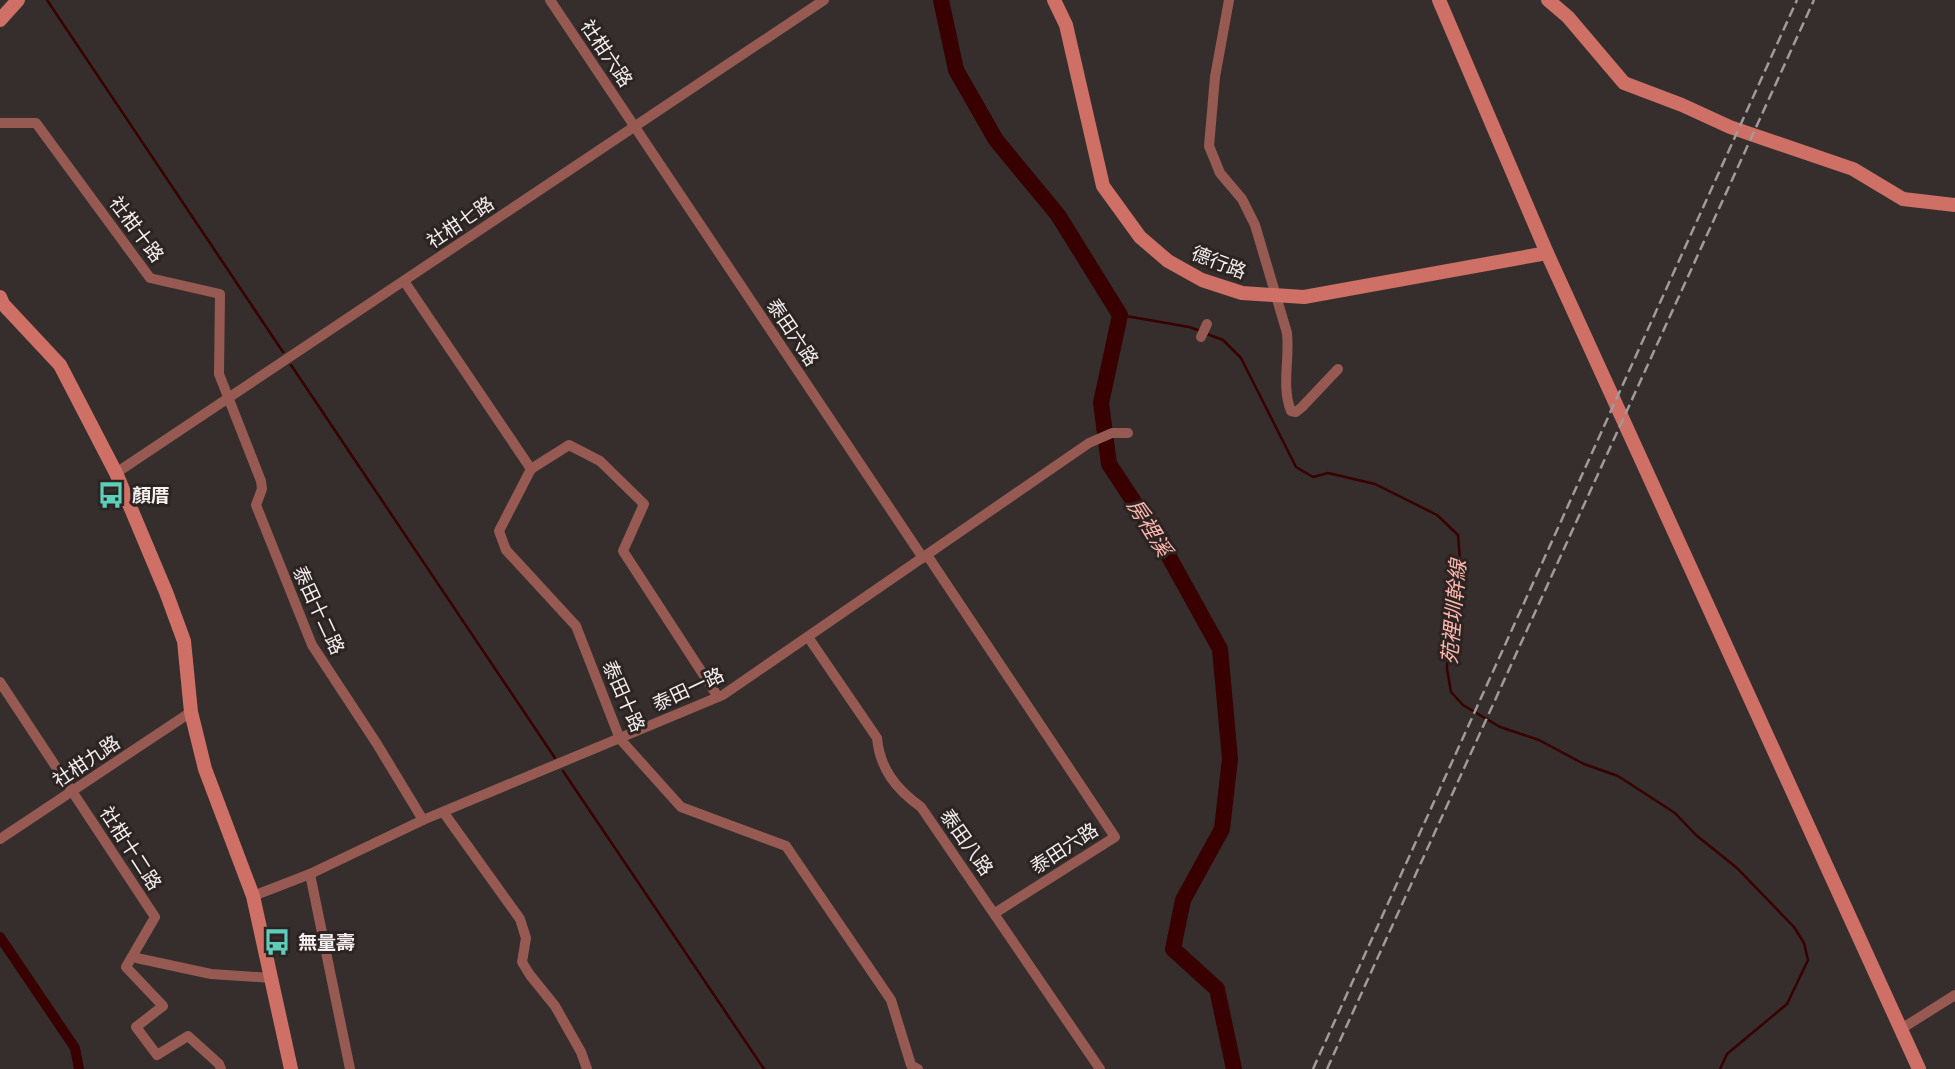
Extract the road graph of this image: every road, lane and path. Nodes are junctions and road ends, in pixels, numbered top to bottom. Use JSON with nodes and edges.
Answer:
{"nodes":[{"id":1,"x":18,"y":0,"type":"edge"},
{"id":2,"x":550,"y":0,"type":"edge"},
{"id":3,"x":824,"y":0,"type":"edge"},
{"id":4,"x":1054,"y":0,"type":"edge"},
{"id":5,"x":1229,"y":0,"type":"edge"},
{"id":6,"x":1439,"y":0,"type":"edge"},
{"id":7,"x":1548,"y":0,"type":"edge"},
{"id":8,"x":0,"y":20,"type":"edge"},
{"id":9,"x":0,"y":123,"type":"edge"},
{"id":10,"x":635,"y":126,"type":"junction"},
{"id":11,"x":1955,"y":205,"type":"edge"},
{"id":12,"x":1547,"y":253,"type":"junction"},
{"id":13,"x":404,"y":281,"type":"junction"},
{"id":14,"x":1276,"y":296,"type":"junction"},
{"id":15,"x":0,"y":297,"type":"edge"},
{"id":16,"x":1206,"y":324,"type":"dead end"},
{"id":17,"x":1201,"y":337,"type":"dead end"},
{"id":18,"x":1338,"y":369,"type":"dead end"},
{"id":19,"x":229,"y":397,"type":"junction"},
{"id":20,"x":1128,"y":433,"type":"dead end"},
{"id":21,"x":531,"y":469,"type":"junction"},
{"id":22,"x":116,"y":473,"type":"junction"},
{"id":23,"x":925,"y":556,"type":"junction"},
{"id":24,"x":808,"y":637,"type":"junction"},
{"id":25,"x":0,"y":682,"type":"edge"},
{"id":26,"x":718,"y":697,"type":"junction"},
{"id":27,"x":191,"y":712,"type":"junction"},
{"id":28,"x":621,"y":739,"type":"junction"},
{"id":29,"x":73,"y":791,"type":"junction"},
{"id":30,"x":444,"y":813,"type":"junction"},
{"id":31,"x":423,"y":820,"type":"junction"},
{"id":32,"x":0,"y":839,"type":"edge"},
{"id":33,"x":310,"y":874,"type":"junction"},
{"id":34,"x":253,"y":896,"type":"junction"},
{"id":35,"x":995,"y":913,"type":"junction"},
{"id":36,"x":132,"y":957,"type":"junction"},
{"id":37,"x":272,"y":978,"type":"junction"},
{"id":38,"x":1955,"y":995,"type":"edge"},
{"id":39,"x":1901,"y":1029,"type":"junction"},
{"id":40,"x":221,"y":1069,"type":"edge"},
{"id":41,"x":291,"y":1069,"type":"edge"},
{"id":42,"x":350,"y":1069,"type":"edge"},
{"id":43,"x":587,"y":1069,"type":"edge"},
{"id":44,"x":918,"y":1069,"type":"edge"},
{"id":45,"x":1100,"y":1069,"type":"edge"},
{"id":46,"x":1919,"y":1069,"type":"edge"}],
"edges":[{"from":1,"to":8,"type":"street"},
{"from":2,"to":10,"type":"street","name":"社柑六路"},
{"from":3,"to":10,"type":"street","name":"社柑七路"},
{"from":4,"to":14,"type":"street","name":"德行路"},
{"from":5,"to":14,"type":"street"},
{"from":6,"to":12,"type":"street"},
{"from":7,"to":11,"type":"street"},
{"from":9,"to":19,"type":"street","name":"社柑十路"},
{"from":10,"to":13,"type":"street","name":"社柑七路"},
{"from":10,"to":23,"type":"street","name":"泰田六路"},
{"from":12,"to":14,"type":"street","name":"德行路"},
{"from":12,"to":39,"type":"street"},
{"from":13,"to":19,"type":"street","name":"社柑七路"},
{"from":13,"to":21,"type":"street"},
{"from":14,"to":18,"type":"street"},
{"from":15,"to":22,"type":"street"},
{"from":16,"to":17,"type":"street"},
{"from":19,"to":22,"type":"street","name":"社柑七路"},
{"from":19,"to":31,"type":"street","name":"泰田十二路"},
{"from":20,"to":23,"type":"street","name":"泰田一路"},
{"from":21,"to":26,"type":"street"},
{"from":21,"to":28,"type":"street","name":"泰田十路"},
{"from":22,"to":27,"type":"street"},
{"from":23,"to":24,"type":"street","name":"泰田一路"},
{"from":23,"to":35,"type":"street","name":"泰田六路"},
{"from":24,"to":26,"type":"street","name":"泰田一路"},
{"from":24,"to":35,"type":"street","name":"泰田八路"},
{"from":25,"to":29,"type":"street","name":"社柑十二路"},
{"from":26,"to":28,"type":"street","name":"泰田一路"},
{"from":27,"to":29,"type":"street","name":"社柑九路"},
{"from":27,"to":34,"type":"street"},
{"from":28,"to":30,"type":"street","name":"泰田一路"},
{"from":28,"to":44,"type":"street","name":"泰田十路"},
{"from":29,"to":32,"type":"street","name":"社柑九路"},
{"from":29,"to":36,"type":"street","name":"社柑十二路"},
{"from":30,"to":31,"type":"street","name":"泰田一路"},
{"from":30,"to":43,"type":"street"},
{"from":31,"to":33,"type":"street","name":"泰田一路"},
{"from":33,"to":34,"type":"street","name":"泰田一路"},
{"from":33,"to":42,"type":"street"},
{"from":34,"to":37,"type":"street"},
{"from":35,"to":45,"type":"street","name":"泰田八路"},
{"from":36,"to":37,"type":"street"},
{"from":36,"to":40,"type":"street"},
{"from":37,"to":41,"type":"street"},
{"from":38,"to":39,"type":"street"},
{"from":39,"to":46,"type":"street"}]}
